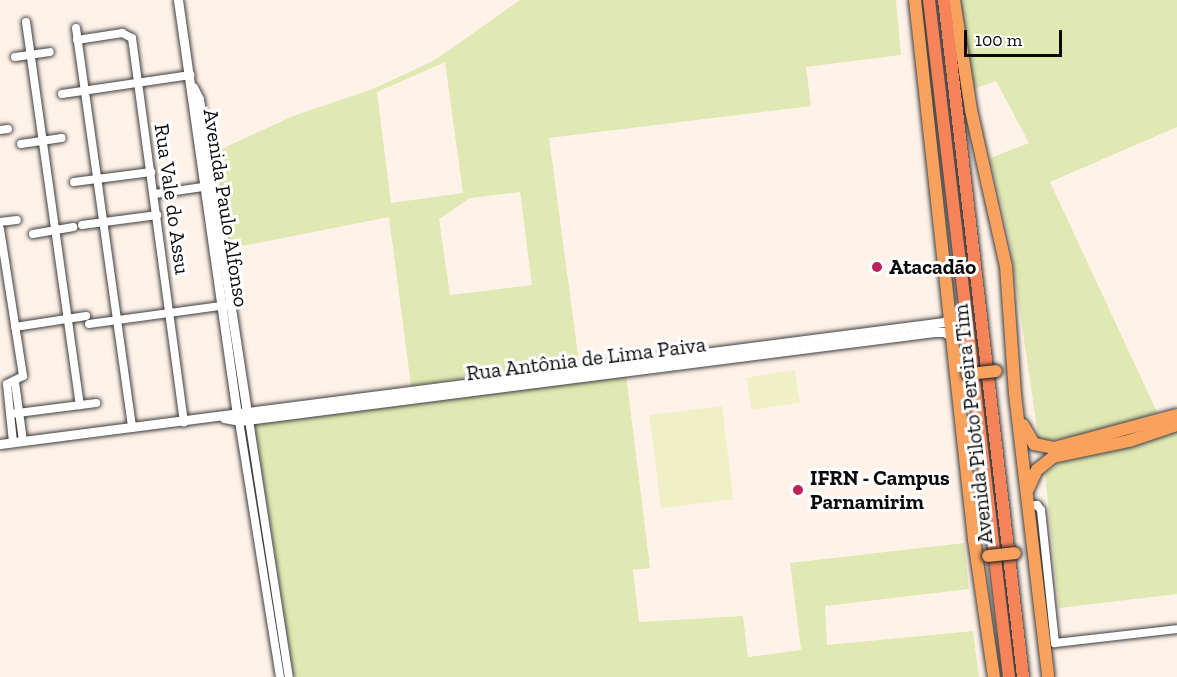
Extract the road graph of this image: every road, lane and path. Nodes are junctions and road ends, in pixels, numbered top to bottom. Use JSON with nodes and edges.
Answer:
{"nodes":[{"id":1,"x":178,"y":0,"type":"edge"},
{"id":2,"x":915,"y":0,"type":"edge"},
{"id":3,"x":929,"y":0,"type":"edge"},
{"id":4,"x":944,"y":0,"type":"edge"},
{"id":5,"x":954,"y":0,"type":"edge"},
{"id":6,"x":26,"y":22,"type":"dead end"},
{"id":7,"x":75,"y":28,"type":"dead end"},
{"id":8,"x":77,"y":40,"type":"junction"},
{"id":9,"x":50,"y":52,"type":"dead end"},
{"id":10,"x":31,"y":55,"type":"junction"},
{"id":11,"x":15,"y":57,"type":"dead end"},
{"id":12,"x":191,"y":75,"type":"junction"},
{"id":13,"x":138,"y":85,"type":"junction"},
{"id":14,"x":85,"y":91,"type":"junction"},
{"id":15,"x":62,"y":94,"type":"dead end"},
{"id":16,"x":62,"y":138,"type":"dead end"},
{"id":17,"x":42,"y":141,"type":"junction"},
{"id":18,"x":21,"y":144,"type":"dead end"},
{"id":19,"x":151,"y":172,"type":"junction"},
{"id":20,"x":97,"y":179,"type":"junction"},
{"id":21,"x":74,"y":182,"type":"dead end"},
{"id":22,"x":208,"y":186,"type":"junction"},
{"id":23,"x":155,"y":194,"type":"junction"},
{"id":24,"x":157,"y":215,"type":"junction"},
{"id":25,"x":17,"y":220,"type":"dead end"},
{"id":26,"x":0,"y":222,"type":"edge"},
{"id":27,"x":104,"y":222,"type":"junction"},
{"id":28,"x":82,"y":225,"type":"dead end"},
{"id":29,"x":73,"y":227,"type":"dead end"},
{"id":30,"x":0,"y":231,"type":"edge"},
{"id":31,"x":54,"y":231,"type":"junction"},
{"id":32,"x":33,"y":234,"type":"dead end"},
{"id":33,"x":227,"y":305,"type":"junction"},
{"id":34,"x":170,"y":313,"type":"junction"},
{"id":35,"x":950,"y":317,"type":"junction"},
{"id":36,"x":117,"y":320,"type":"junction"},
{"id":37,"x":66,"y":321,"type":"junction"},
{"id":38,"x":15,"y":327,"type":"junction"},
{"id":39,"x":868,"y":335,"type":"junction"},
{"id":40,"x":953,"y":337,"type":"junction"},
{"id":41,"x":1014,"y":382,"type":"junction"},
{"id":42,"x":957,"y":387,"type":"junction"},
{"id":43,"x":96,"y":403,"type":"dead end"},
{"id":44,"x":80,"y":405,"type":"junction"},
{"id":45,"x":14,"y":413,"type":"junction"},
{"id":46,"x":1017,"y":414,"type":"junction"},
{"id":47,"x":1177,"y":415,"type":"edge"},
{"id":48,"x":243,"y":417,"type":"junction"},
{"id":49,"x":184,"y":422,"type":"junction"},
{"id":50,"x":1177,"y":424,"type":"edge"},
{"id":51,"x":132,"y":428,"type":"junction"},
{"id":52,"x":18,"y":442,"type":"junction"},
{"id":53,"x":0,"y":444,"type":"edge"},
{"id":54,"x":1028,"y":489,"type":"junction"},
{"id":55,"x":1030,"y":506,"type":"junction"},
{"id":56,"x":1033,"y":533,"type":"junction"},
{"id":57,"x":974,"y":540,"type":"junction"},
{"id":58,"x":1006,"y":593,"type":"junction"},
{"id":59,"x":278,"y":609,"type":"junction"},
{"id":60,"x":268,"y":611,"type":"junction"},
{"id":61,"x":1177,"y":629,"type":"edge"},
{"id":62,"x":1050,"y":643,"type":"junction"},
{"id":63,"x":280,"y":677,"type":"edge"},
{"id":64,"x":289,"y":677,"type":"edge"},
{"id":65,"x":994,"y":677,"type":"edge"},
{"id":66,"x":1009,"y":677,"type":"edge"},
{"id":67,"x":1023,"y":677,"type":"edge"},
{"id":68,"x":1048,"y":677,"type":"edge"}],
"edges":[{"from":1,"to":12,"type":"street","name":"Avenida Paulo Alfonso"},
{"from":2,"to":35,"type":"main road"},
{"from":3,"to":58,"type":"highway","name":"Avenida Piloto Pereira Tim"},
{"from":4,"to":58,"type":"highway","name":"Avenida Piloto Pereira Tim"},
{"from":5,"to":41,"type":"main road"},
{"from":6,"to":10,"type":"street"},
{"from":7,"to":8,"type":"street"},
{"from":8,"to":13,"type":"street","name":"Rua Vale do Assu"},
{"from":8,"to":14,"type":"street"},
{"from":9,"to":10,"type":"street"},
{"from":10,"to":11,"type":"street"},
{"from":10,"to":17,"type":"street"},
{"from":12,"to":13,"type":"street"},
{"from":12,"to":22,"type":"street","name":"Avenida Paulo Alfonso"},
{"from":13,"to":14,"type":"street"},
{"from":13,"to":19,"type":"street","name":"Rua Vale do Assu"},
{"from":14,"to":15,"type":"street"},
{"from":14,"to":20,"type":"street"},
{"from":16,"to":17,"type":"street"},
{"from":17,"to":18,"type":"street"},
{"from":17,"to":31,"type":"street"},
{"from":19,"to":20,"type":"street"},
{"from":19,"to":23,"type":"street","name":"Rua Vale do Assu"},
{"from":20,"to":21,"type":"street"},
{"from":20,"to":27,"type":"street"},
{"from":22,"to":23,"type":"street"},
{"from":22,"to":33,"type":"street","name":"Avenida Paulo Alfonso"},
{"from":23,"to":24,"type":"street","name":"Rua Vale do Assu"},
{"from":24,"to":27,"type":"street"},
{"from":24,"to":34,"type":"street","name":"Rua Vale do Assu"},
{"from":25,"to":26,"type":"street"},
{"from":27,"to":28,"type":"street"},
{"from":27,"to":36,"type":"street"},
{"from":29,"to":31,"type":"street"},
{"from":30,"to":38,"type":"street"},
{"from":31,"to":32,"type":"street"},
{"from":31,"to":37,"type":"street"},
{"from":33,"to":34,"type":"street"},
{"from":33,"to":48,"type":"street","name":"Avenida Paulo Alfonso"},
{"from":34,"to":36,"type":"street"},
{"from":34,"to":49,"type":"street","name":"Rua Vale do Assu"},
{"from":35,"to":39,"type":"street","name":"Rua Antônia de Lima Paiva"},
{"from":35,"to":40,"type":"main road"},
{"from":36,"to":37,"type":"street"},
{"from":36,"to":51,"type":"street"},
{"from":37,"to":38,"type":"street"},
{"from":37,"to":44,"type":"street"},
{"from":38,"to":45,"type":"street"},
{"from":39,"to":40,"type":"street","name":"Rua Antônia de Lima Paiva"},
{"from":39,"to":48,"type":"street","name":"Rua Antônia de Lima Paiva"},
{"from":40,"to":42,"type":"main road"},
{"from":41,"to":42,"type":"main road","bridge":true},
{"from":41,"to":46,"type":"main road"},
{"from":42,"to":57,"type":"main road"},
{"from":43,"to":44,"type":"street"},
{"from":44,"to":45,"type":"street"},
{"from":45,"to":52,"type":"street"},
{"from":46,"to":47,"type":"main road"},
{"from":46,"to":54,"type":"main road"},
{"from":48,"to":49,"type":"street","name":"Rua Antônia de Lima Paiva"},
{"from":48,"to":59,"type":"street","name":"Avenida Paulo Alfonso"},
{"from":48,"to":60,"type":"street","name":"Avenida Paulo Alfonso"},
{"from":49,"to":51,"type":"street","name":"Rua Antônia de Lima Paiva"},
{"from":50,"to":54,"type":"main road"},
{"from":51,"to":52,"type":"street","name":"Rua Antônia de Lima Paiva"},
{"from":52,"to":53,"type":"street","name":"Rua Antônia de Lima Paiva"},
{"from":54,"to":55,"type":"main road"},
{"from":55,"to":56,"type":"main road"},
{"from":55,"to":62,"type":"street"},
{"from":56,"to":57,"type":"main road","bridge":true},
{"from":56,"to":62,"type":"main road"},
{"from":57,"to":65,"type":"main road"},
{"from":58,"to":66,"type":"highway"},
{"from":58,"to":67,"type":"highway"},
{"from":59,"to":60,"type":"street"},
{"from":59,"to":64,"type":"street","name":"Avenida Paulo Alfonso"},
{"from":60,"to":63,"type":"street","name":"Avenida Paulo Alfonso"},
{"from":61,"to":62,"type":"street"},
{"from":62,"to":68,"type":"main road"}]}
